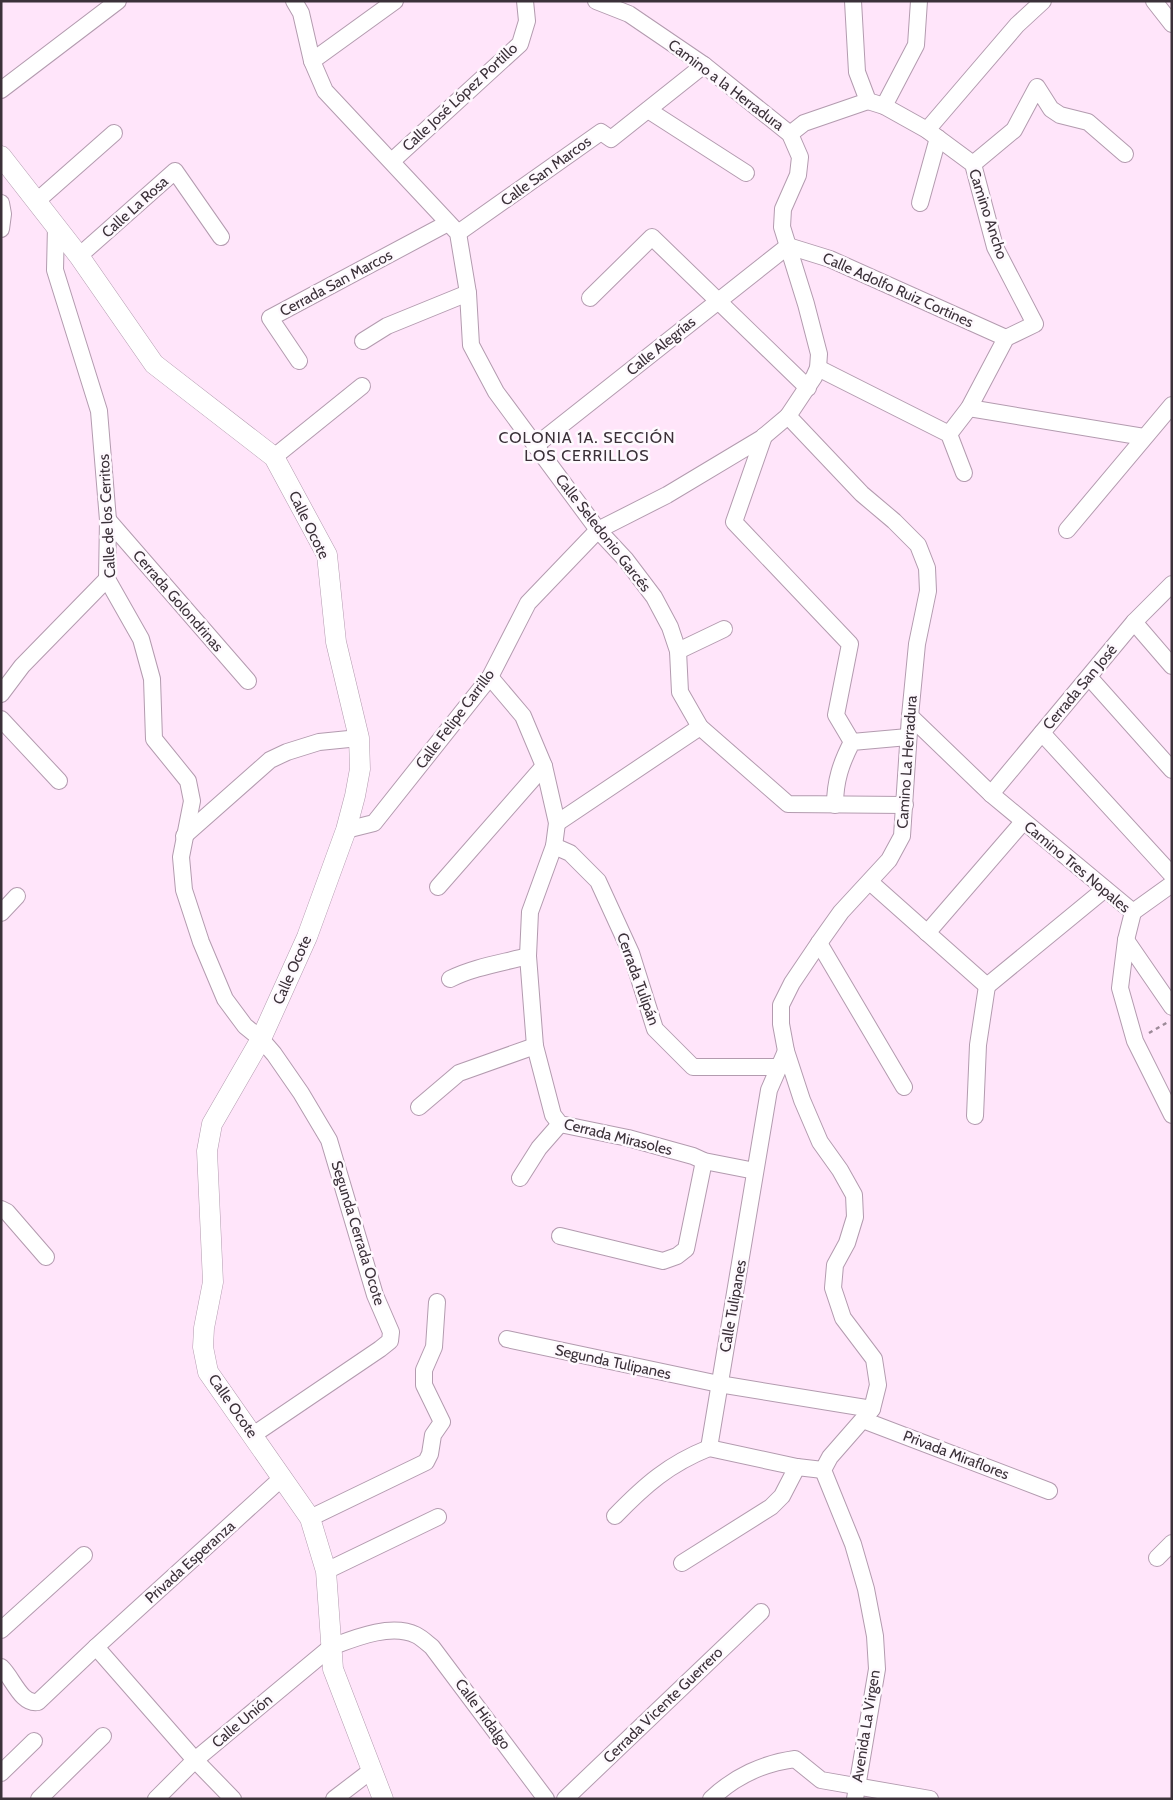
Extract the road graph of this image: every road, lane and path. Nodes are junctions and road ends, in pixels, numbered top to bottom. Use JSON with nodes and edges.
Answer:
{"nodes":[{"id":1,"x":118,"y":1,"type":"edge"},
{"id":2,"x":294,"y":1,"type":"edge"},
{"id":3,"x":395,"y":1,"type":"edge"},
{"id":4,"x":525,"y":1,"type":"edge"},
{"id":5,"x":596,"y":1,"type":"edge"},
{"id":6,"x":853,"y":1,"type":"edge"},
{"id":7,"x":919,"y":1,"type":"edge"},
{"id":8,"x":1043,"y":1,"type":"edge"},
{"id":9,"x":1154,"y":1,"type":"edge"},
{"id":10,"x":1172,"y":24,"type":"edge"},
{"id":11,"x":312,"y":61,"type":"junction"},
{"id":12,"x":704,"y":65,"type":"junction"},
{"id":13,"x":1,"y":90,"type":"edge"},
{"id":14,"x":868,"y":101,"type":"junction"},
{"id":15,"x":884,"y":106,"type":"junction"},
{"id":16,"x":648,"y":110,"type":"junction"},
{"id":17,"x":114,"y":133,"type":"dead end"},
{"id":18,"x":790,"y":134,"type":"junction"},
{"id":19,"x":933,"y":134,"type":"junction"},
{"id":20,"x":1125,"y":154,"type":"dead end"},
{"id":21,"x":1,"y":156,"type":"edge"},
{"id":22,"x":392,"y":162,"type":"junction"},
{"id":23,"x":973,"y":164,"type":"junction"},
{"id":24,"x":746,"y":173,"type":"dead end"},
{"id":25,"x":38,"y":200,"type":"junction"},
{"id":26,"x":1,"y":203,"type":"edge"},
{"id":27,"x":920,"y":203,"type":"dead end"},
{"id":28,"x":56,"y":226,"type":"junction"},
{"id":29,"x":453,"y":228,"type":"junction"},
{"id":30,"x":1,"y":229,"type":"edge"},
{"id":31,"x":221,"y":237,"type":"dead end"},
{"id":32,"x":788,"y":246,"type":"junction"},
{"id":33,"x":79,"y":256,"type":"junction"},
{"id":34,"x":468,"y":293,"type":"junction"},
{"id":35,"x":590,"y":298,"type":"dead end"},
{"id":36,"x":718,"y":300,"type":"junction"},
{"id":37,"x":1006,"y":338,"type":"junction"},
{"id":38,"x":363,"y":342,"type":"dead end"},
{"id":39,"x":299,"y":362,"type":"dead end"},
{"id":40,"x":813,"y":378,"type":"junction"},
{"id":41,"x":362,"y":386,"type":"dead end"},
{"id":42,"x":1171,"y":407,"type":"edge"},
{"id":43,"x":969,"y":408,"type":"junction"},
{"id":44,"x":788,"y":416,"type":"junction"},
{"id":45,"x":949,"y":434,"type":"junction"},
{"id":46,"x":764,"y":436,"type":"junction"},
{"id":47,"x":1144,"y":437,"type":"junction"},
{"id":48,"x":535,"y":446,"type":"junction"},
{"id":49,"x":274,"y":457,"type":"junction"},
{"id":50,"x":964,"y":473,"type":"dead end"},
{"id":51,"x":108,"y":520,"type":"junction"},
{"id":52,"x":598,"y":530,"type":"junction"},
{"id":53,"x":1067,"y":530,"type":"dead end"},
{"id":54,"x":107,"y":579,"type":"junction"},
{"id":55,"x":1172,"y":584,"type":"edge"},
{"id":56,"x":1134,"y":622,"type":"junction"},
{"id":57,"x":724,"y":629,"type":"dead end"},
{"id":58,"x":678,"y":651,"type":"junction"},
{"id":59,"x":1172,"y":666,"type":"edge"},
{"id":60,"x":490,"y":677,"type":"junction"},
{"id":61,"x":1089,"y":677,"type":"junction"},
{"id":62,"x":248,"y":681,"type":"dead end"},
{"id":63,"x":2,"y":689,"type":"edge"},
{"id":64,"x":910,"y":716,"type":"junction"},
{"id":65,"x":1,"y":719,"type":"edge"},
{"id":66,"x":700,"y":726,"type":"junction"},
{"id":67,"x":1042,"y":732,"type":"junction"},
{"id":68,"x":908,"y":737,"type":"junction"},
{"id":69,"x":359,"y":738,"type":"junction"},
{"id":70,"x":852,"y":742,"type":"junction"},
{"id":71,"x":544,"y":766,"type":"junction"},
{"id":72,"x":1172,"y":770,"type":"edge"},
{"id":73,"x":59,"y":781,"type":"dead end"},
{"id":74,"x":991,"y":794,"type":"junction"},
{"id":75,"x":835,"y":805,"type":"junction"},
{"id":76,"x":905,"y":806,"type":"junction"},
{"id":77,"x":1023,"y":822,"type":"junction"},
{"id":78,"x":557,"y":823,"type":"junction"},
{"id":79,"x":346,"y":830,"type":"junction"},
{"id":80,"x":184,"y":836,"type":"junction"},
{"id":81,"x":554,"y":846,"type":"junction"},
{"id":82,"x":1172,"y":874,"type":"edge"},
{"id":83,"x":870,"y":882,"type":"junction"},
{"id":84,"x":1172,"y":884,"type":"edge"},
{"id":85,"x":438,"y":888,"type":"dead end"},
{"id":86,"x":1105,"y":889,"type":"junction"},
{"id":87,"x":17,"y":896,"type":"dead end"},
{"id":88,"x":1133,"y":912,"type":"junction"},
{"id":89,"x":1,"y":913,"type":"edge"},
{"id":90,"x":927,"y":933,"type":"junction"},
{"id":91,"x":1126,"y":940,"type":"junction"},
{"id":92,"x":819,"y":943,"type":"junction"},
{"id":93,"x":528,"y":956,"type":"junction"},
{"id":94,"x":450,"y":979,"type":"dead end"},
{"id":95,"x":987,"y":986,"type":"junction"},
{"id":96,"x":1172,"y":1007,"type":"edge"},
{"id":97,"x":1172,"y":1020,"type":"edge"},
{"id":98,"x":261,"y":1039,"type":"junction"},
{"id":99,"x":1134,"y":1041,"type":"junction"},
{"id":100,"x":535,"y":1046,"type":"junction"},
{"id":101,"x":786,"y":1051,"type":"junction"},
{"id":102,"x":779,"y":1067,"type":"junction"},
{"id":103,"x":904,"y":1087,"type":"dead end"},
{"id":104,"x":419,"y":1107,"type":"dead end"},
{"id":105,"x":1172,"y":1115,"type":"edge"},
{"id":106,"x":974,"y":1116,"type":"dead end"},
{"id":107,"x":560,"y":1124,"type":"junction"},
{"id":108,"x":704,"y":1161,"type":"junction"},
{"id":109,"x":755,"y":1171,"type":"junction"},
{"id":110,"x":520,"y":1178,"type":"dead end"},
{"id":111,"x":1,"y":1208,"type":"edge"},
{"id":112,"x":560,"y":1236,"type":"dead end"},
{"id":113,"x":46,"y":1257,"type":"dead end"},
{"id":114,"x":437,"y":1302,"type":"dead end"},
{"id":115,"x":507,"y":1339,"type":"dead end"},
{"id":116,"x":719,"y":1384,"type":"junction"},
{"id":117,"x":867,"y":1415,"type":"junction"},
{"id":118,"x":253,"y":1435,"type":"junction"},
{"id":119,"x":710,"y":1448,"type":"junction"},
{"id":120,"x":798,"y":1467,"type":"junction"},
{"id":121,"x":824,"y":1470,"type":"junction"},
{"id":122,"x":283,"y":1477,"type":"junction"},
{"id":123,"x":1049,"y":1491,"type":"dead end"},
{"id":124,"x":615,"y":1516,"type":"dead end"},
{"id":125,"x":438,"y":1517,"type":"dead end"},
{"id":126,"x":310,"y":1518,"type":"junction"},
{"id":127,"x":1172,"y":1543,"type":"edge"},
{"id":128,"x":84,"y":1556,"type":"dead end"},
{"id":129,"x":1157,"y":1558,"type":"dead end"},
{"id":130,"x":682,"y":1563,"type":"dead end"},
{"id":131,"x":326,"y":1571,"type":"junction"},
{"id":132,"x":761,"y":1612,"type":"dead end"},
{"id":133,"x":1,"y":1630,"type":"edge"},
{"id":134,"x":96,"y":1646,"type":"junction"},
{"id":135,"x":331,"y":1647,"type":"junction"},
{"id":136,"x":1,"y":1667,"type":"edge"},
{"id":137,"x":103,"y":1736,"type":"dead end"},
{"id":138,"x":34,"y":1741,"type":"dead end"},
{"id":139,"x":195,"y":1760,"type":"junction"},
{"id":140,"x":372,"y":1770,"type":"junction"},
{"id":141,"x":1,"y":1774,"type":"edge"},
{"id":142,"x":856,"y":1792,"type":"edge"},
{"id":143,"x":38,"y":1799,"type":"edge"},
{"id":144,"x":156,"y":1799,"type":"edge"},
{"id":145,"x":233,"y":1799,"type":"edge"},
{"id":146,"x":334,"y":1799,"type":"edge"},
{"id":147,"x":383,"y":1799,"type":"edge"},
{"id":148,"x":546,"y":1799,"type":"edge"},
{"id":149,"x":565,"y":1799,"type":"edge"},
{"id":150,"x":711,"y":1799,"type":"edge"},
{"id":151,"x":930,"y":1799,"type":"edge"}],
"edges":[{"from":1,"to":13,"type":"street"},
{"from":2,"to":11,"type":"street"},
{"from":3,"to":11,"type":"street"},
{"from":4,"to":22,"type":"street","name":"Calle José López Portillo"},
{"from":5,"to":12,"type":"street","name":"Camino a la Herradura"},
{"from":6,"to":14,"type":"street"},
{"from":7,"to":15,"type":"street"},
{"from":8,"to":19,"type":"street"},
{"from":9,"to":10,"type":"street"},
{"from":11,"to":22,"type":"street"},
{"from":12,"to":16,"type":"street","name":"Calle San Marcos"},
{"from":12,"to":18,"type":"street","name":"Camino a la Herradura"},
{"from":14,"to":15,"type":"street","name":"Camino Ancho"},
{"from":14,"to":18,"type":"street"},
{"from":15,"to":19,"type":"street","name":"Camino Ancho"},
{"from":16,"to":24,"type":"street"},
{"from":16,"to":29,"type":"street","name":"Calle San Marcos"},
{"from":17,"to":25,"type":"street"},
{"from":18,"to":32,"type":"street","name":"Camino a la Herradura"},
{"from":19,"to":23,"type":"street","name":"Camino Ancho"},
{"from":19,"to":27,"type":"street"},
{"from":20,"to":23,"type":"street"},
{"from":21,"to":25,"type":"street","name":"Calle Ocote"},
{"from":22,"to":29,"type":"street"},
{"from":23,"to":37,"type":"street","name":"Camino Ancho"},
{"from":25,"to":28,"type":"street","name":"Calle Ocote"},
{"from":26,"to":30,"type":"street"},
{"from":28,"to":33,"type":"street","name":"Calle Ocote"},
{"from":28,"to":51,"type":"street","name":"Calle de los Cerritos"},
{"from":29,"to":34,"type":"street","name":"Calle Seledonio Garcés"},
{"from":29,"to":39,"type":"street","name":"Cerrada San Marcos"},
{"from":31,"to":33,"type":"street","name":"Calle La Rosa"},
{"from":32,"to":36,"type":"street","name":"Calle Alegrías"},
{"from":32,"to":37,"type":"street","name":"Calle Adolfo Ruiz Cortines"},
{"from":32,"to":40,"type":"street","name":"Camino a la Herradura"},
{"from":33,"to":49,"type":"street","name":"Calle Ocote"},
{"from":34,"to":38,"type":"street"},
{"from":34,"to":48,"type":"street","name":"Calle Seledonio Garcés"},
{"from":35,"to":36,"type":"street"},
{"from":36,"to":40,"type":"street"},
{"from":36,"to":48,"type":"street","name":"Calle Alegrías"},
{"from":37,"to":43,"type":"street"},
{"from":40,"to":44,"type":"street"},
{"from":40,"to":45,"type":"street"},
{"from":41,"to":49,"type":"street"},
{"from":42,"to":47,"type":"street"},
{"from":43,"to":45,"type":"street"},
{"from":43,"to":47,"type":"street"},
{"from":44,"to":46,"type":"street","name":"Calle Felipe Carrillo"},
{"from":44,"to":64,"type":"street","name":"Camino La Herradura"},
{"from":45,"to":50,"type":"street"},
{"from":46,"to":52,"type":"street","name":"Calle Felipe Carrillo"},
{"from":46,"to":70,"type":"street"},
{"from":47,"to":53,"type":"street"},
{"from":48,"to":52,"type":"street","name":"Calle Seledonio Garcés"},
{"from":49,"to":69,"type":"street","name":"Calle Ocote"},
{"from":51,"to":54,"type":"street","name":"Calle de los Cerritos"},
{"from":51,"to":62,"type":"street","name":"Cerrada Golondrinas"},
{"from":52,"to":58,"type":"street","name":"Calle Seledonio Garcés"},
{"from":52,"to":60,"type":"street","name":"Calle Felipe Carrillo"},
{"from":54,"to":63,"type":"street"},
{"from":54,"to":80,"type":"street","name":"Calle de los Cerritos"},
{"from":55,"to":56,"type":"street","name":"Cerrada San José"},
{"from":56,"to":59,"type":"street"},
{"from":56,"to":61,"type":"street","name":"Cerrada San José"},
{"from":57,"to":58,"type":"street"},
{"from":58,"to":66,"type":"street","name":"Calle Seledonio Garcés"},
{"from":60,"to":71,"type":"street"},
{"from":60,"to":79,"type":"street","name":"Calle Felipe Carrillo"},
{"from":61,"to":67,"type":"street","name":"Cerrada San José"},
{"from":61,"to":72,"type":"street"},
{"from":64,"to":68,"type":"street","name":"Camino La Herradura"},
{"from":64,"to":74,"type":"street","name":"Camino Tres Nopales"},
{"from":65,"to":73,"type":"street"},
{"from":66,"to":75,"type":"street","name":"Calle Seledonio Garcés"},
{"from":66,"to":78,"type":"street"},
{"from":67,"to":74,"type":"street","name":"Cerrada San José"},
{"from":67,"to":82,"type":"street"},
{"from":68,"to":70,"type":"street"},
{"from":68,"to":76,"type":"street","name":"Camino La Herradura"},
{"from":69,"to":79,"type":"street","name":"Calle Ocote"},
{"from":69,"to":80,"type":"street"},
{"from":70,"to":75,"type":"street"},
{"from":71,"to":78,"type":"street"},
{"from":71,"to":85,"type":"street"},
{"from":74,"to":77,"type":"street","name":"Camino Tres Nopales"},
{"from":75,"to":76,"type":"street","name":"Calle Seledonio Garcés"},
{"from":76,"to":83,"type":"street","name":"Camino La Herradura"},
{"from":77,"to":86,"type":"street","name":"Camino Tres Nopales"},
{"from":77,"to":90,"type":"street"},
{"from":78,"to":81,"type":"street","name":"Cerrada Mirasoles"},
{"from":79,"to":98,"type":"street","name":"Calle Ocote"},
{"from":80,"to":98,"type":"street","name":"Calle de los Cerritos"},
{"from":81,"to":93,"type":"street","name":"Cerrada Mirasoles"},
{"from":81,"to":102,"type":"street","name":"Cerrada Tulipán"},
{"from":83,"to":90,"type":"street"},
{"from":83,"to":92,"type":"street","name":"Camino La Herradura"},
{"from":84,"to":88,"type":"street"},
{"from":86,"to":88,"type":"street","name":"Camino Tres Nopales"},
{"from":86,"to":95,"type":"street"},
{"from":87,"to":89,"type":"street"},
{"from":88,"to":91,"type":"street","name":"Camino Tres Nopales"},
{"from":90,"to":95,"type":"street"},
{"from":91,"to":96,"type":"street"},
{"from":91,"to":99,"type":"street","name":"Camino Tres Nopales"},
{"from":92,"to":101,"type":"street","name":"Camino La Herradura"},
{"from":92,"to":103,"type":"street"},
{"from":93,"to":94,"type":"street"},
{"from":93,"to":100,"type":"street","name":"Cerrada Mirasoles"},
{"from":95,"to":106,"type":"street"},
{"from":97,"to":99,"type":"path"},
{"from":98,"to":118,"type":"street","name":"Calle Ocote"},
{"from":98,"to":118,"type":"street","name":"Segunda Cerrada Ocote"},
{"from":99,"to":105,"type":"street","name":"Camino Tres Nopales"},
{"from":100,"to":104,"type":"street"},
{"from":100,"to":107,"type":"street","name":"Cerrada Mirasoles"},
{"from":101,"to":102,"type":"street","name":"Calle Tulipanes"},
{"from":101,"to":117,"type":"street","name":"Camino La Herradura"},
{"from":102,"to":109,"type":"street","name":"Calle Tulipanes"},
{"from":107,"to":108,"type":"street","name":"Cerrada Mirasoles"},
{"from":107,"to":110,"type":"street"},
{"from":108,"to":109,"type":"street","name":"Cerrada Mirasoles"},
{"from":108,"to":112,"type":"street"},
{"from":109,"to":116,"type":"street","name":"Calle Tulipanes"},
{"from":111,"to":113,"type":"street"},
{"from":114,"to":126,"type":"street"},
{"from":115,"to":116,"type":"street","name":"Segunda Tulipanes"},
{"from":116,"to":117,"type":"street","name":"Segunda Tulipanes"},
{"from":116,"to":119,"type":"street","name":"Calle Tulipanes"},
{"from":117,"to":121,"type":"street"},
{"from":117,"to":123,"type":"street","name":"Privada Miraflores"},
{"from":118,"to":122,"type":"street","name":"Calle Ocote"},
{"from":119,"to":120,"type":"street"},
{"from":119,"to":124,"type":"street"},
{"from":120,"to":121,"type":"street"},
{"from":120,"to":130,"type":"street"},
{"from":121,"to":142,"type":"street","name":"Avenida La Virgen"},
{"from":122,"to":126,"type":"street","name":"Calle Ocote"},
{"from":122,"to":134,"type":"street","name":"Privada Esperanza"},
{"from":125,"to":131,"type":"street"},
{"from":126,"to":131,"type":"street","name":"Calle Ocote"},
{"from":127,"to":129,"type":"street"},
{"from":128,"to":133,"type":"street"},
{"from":131,"to":135,"type":"street","name":"Calle Ocote"},
{"from":132,"to":149,"type":"street","name":"Cerrada Vicente Guerrero"},
{"from":134,"to":136,"type":"street","name":"Privada Esperanza"},
{"from":134,"to":139,"type":"street"},
{"from":135,"to":139,"type":"street","name":"Calle Unión"},
{"from":135,"to":140,"type":"street","name":"Calle Ocote"},
{"from":135,"to":148,"type":"street","name":"Calle Hidalgo"},
{"from":137,"to":143,"type":"street"},
{"from":138,"to":141,"type":"street"},
{"from":139,"to":144,"type":"street","name":"Calle Unión"},
{"from":139,"to":145,"type":"street"},
{"from":140,"to":146,"type":"street"},
{"from":140,"to":147,"type":"street","name":"Calle Ocote"},
{"from":142,"to":150,"type":"street"},
{"from":142,"to":151,"type":"street"}]}
